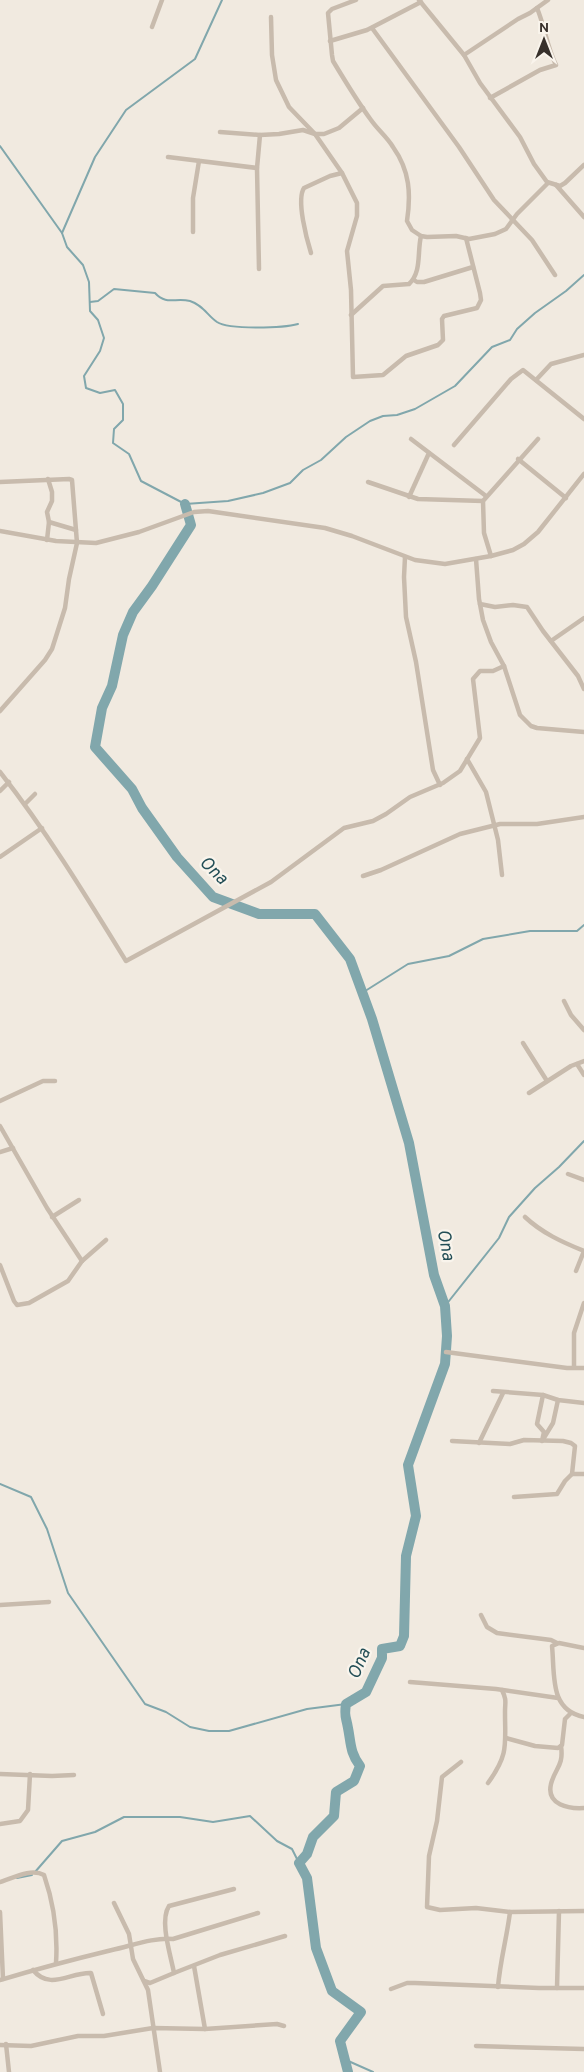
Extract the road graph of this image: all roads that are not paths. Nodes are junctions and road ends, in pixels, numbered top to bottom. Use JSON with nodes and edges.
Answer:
{"nodes":[{"id":1,"x":162,"y":0,"type":"edge"},
{"id":2,"x":356,"y":0,"type":"edge"},
{"id":3,"x":548,"y":0,"type":"edge"},
{"id":4,"x":349,"y":1,"type":"edge"},
{"id":5,"x":420,"y":1,"type":"edge"},
{"id":6,"x":537,"y":8,"type":"junction"},
{"id":7,"x":271,"y":18,"type":"dead end"},
{"id":8,"x":152,"y":27,"type":"dead end"},
{"id":9,"x":372,"y":28,"type":"junction"},
{"id":10,"x":330,"y":41,"type":"junction"},
{"id":11,"x":464,"y":55,"type":"junction"},
{"id":12,"x":490,"y":98,"type":"junction"},
{"id":13,"x":362,"y":108,"type":"junction"},
{"id":14,"x":220,"y":132,"type":"dead end"},
{"id":15,"x":315,"y":134,"type":"junction"},
{"id":16,"x":260,"y":135,"type":"junction"},
{"id":17,"x":168,"y":157,"type":"dead end"},
{"id":18,"x":199,"y":161,"type":"junction"},
{"id":19,"x":584,"y":164,"type":"edge"},
{"id":20,"x":257,"y":168,"type":"junction"},
{"id":21,"x":342,"y":173,"type":"junction"},
{"id":22,"x":548,"y":183,"type":"junction"},
{"id":23,"x":556,"y":186,"type":"junction"},
{"id":24,"x":584,"y":217,"type":"edge"},
{"id":25,"x":513,"y":221,"type":"junction"},
{"id":26,"x":192,"y":232,"type":"dead end"},
{"id":27,"x":421,"y":236,"type":"junction"},
{"id":28,"x":466,"y":238,"type":"junction"},
{"id":29,"x":312,"y":253,"type":"dead end"},
{"id":30,"x":473,"y":268,"type":"junction"},
{"id":31,"x":259,"y":269,"type":"dead end"},
{"id":32,"x":555,"y":275,"type":"dead end"},
{"id":33,"x":414,"y":280,"type":"junction"},
{"id":34,"x":351,"y":316,"type":"junction"},
{"id":35,"x":584,"y":355,"type":"edge"},
{"id":36,"x":536,"y":380,"type":"junction"},
{"id":37,"x":584,"y":418,"type":"edge"},
{"id":38,"x":411,"y":439,"type":"dead end"},
{"id":39,"x":538,"y":439,"type":"dead end"},
{"id":40,"x":454,"y":445,"type":"dead end"},
{"id":41,"x":429,"y":453,"type":"junction"},
{"id":42,"x":518,"y":459,"type":"junction"},
{"id":43,"x":584,"y":474,"type":"edge"},
{"id":44,"x":48,"y":479,"type":"junction"},
{"id":45,"x":0,"y":482,"type":"edge"},
{"id":46,"x":368,"y":482,"type":"dead end"},
{"id":47,"x":408,"y":497,"type":"junction"},
{"id":48,"x":485,"y":498,"type":"junction"},
{"id":49,"x":566,"y":498,"type":"junction"},
{"id":50,"x":49,"y":522,"type":"junction"},
{"id":51,"x":76,"y":530,"type":"junction"},
{"id":52,"x":0,"y":531,"type":"edge"},
{"id":53,"x":47,"y":540,"type":"junction"},
{"id":54,"x":77,"y":543,"type":"junction"},
{"id":55,"x":491,"y":556,"type":"junction"},
{"id":56,"x":405,"y":557,"type":"junction"},
{"id":57,"x":476,"y":559,"type":"junction"},
{"id":58,"x":480,"y":604,"type":"junction"},
{"id":59,"x":584,"y":618,"type":"edge"},
{"id":60,"x":550,"y":641,"type":"junction"},
{"id":61,"x":504,"y":666,"type":"junction"},
{"id":62,"x":584,"y":675,"type":"edge"},
{"id":63,"x":578,"y":676,"type":"junction"},
{"id":64,"x":584,"y":689,"type":"edge"},
{"id":65,"x":0,"y":711,"type":"edge"},
{"id":66,"x":584,"y":732,"type":"edge"},
{"id":67,"x":467,"y":759,"type":"junction"},
{"id":68,"x":0,"y":772,"type":"edge"},
{"id":69,"x":9,"y":782,"type":"junction"},
{"id":70,"x":440,"y":785,"type":"junction"},
{"id":71,"x":0,"y":791,"type":"edge"},
{"id":72,"x":35,"y":794,"type":"dead end"},
{"id":73,"x":25,"y":804,"type":"junction"},
{"id":74,"x":584,"y":817,"type":"edge"},
{"id":75,"x":494,"y":825,"type":"junction"},
{"id":76,"x":42,"y":828,"type":"junction"},
{"id":77,"x":0,"y":857,"type":"edge"},
{"id":78,"x":363,"y":876,"type":"dead end"},
{"id":79,"x":502,"y":876,"type":"dead end"},
{"id":80,"x":564,"y":1001,"type":"dead end"},
{"id":81,"x":584,"y":1030,"type":"edge"},
{"id":82,"x":524,"y":1043,"type":"dead end"},
{"id":83,"x":584,"y":1062,"type":"edge"},
{"id":84,"x":576,"y":1064,"type":"junction"},
{"id":85,"x":584,"y":1075,"type":"edge"},
{"id":86,"x":55,"y":1081,"type":"dead end"},
{"id":87,"x":547,"y":1081,"type":"junction"},
{"id":88,"x":529,"y":1094,"type":"dead end"},
{"id":89,"x":0,"y":1101,"type":"edge"},
{"id":90,"x":0,"y":1126,"type":"edge"},
{"id":91,"x":13,"y":1148,"type":"junction"},
{"id":92,"x":0,"y":1152,"type":"edge"},
{"id":93,"x":568,"y":1174,"type":"dead end"},
{"id":94,"x":584,"y":1180,"type":"edge"},
{"id":95,"x":79,"y":1200,"type":"dead end"},
{"id":96,"x":52,"y":1217,"type":"junction"},
{"id":97,"x":525,"y":1217,"type":"dead end"},
{"id":98,"x":106,"y":1240,"type":"dead end"},
{"id":99,"x":82,"y":1261,"type":"junction"},
{"id":100,"x":0,"y":1265,"type":"edge"},
{"id":101,"x":576,"y":1271,"type":"dead end"},
{"id":102,"x":584,"y":1304,"type":"edge"},
{"id":103,"x":446,"y":1352,"type":"dead end"},
{"id":104,"x":574,"y":1367,"type":"junction"},
{"id":105,"x":584,"y":1368,"type":"edge"},
{"id":106,"x":493,"y":1391,"type":"dead end"},
{"id":107,"x":503,"y":1392,"type":"junction"},
{"id":108,"x":543,"y":1396,"type":"junction"},
{"id":109,"x":558,"y":1400,"type":"junction"},
{"id":110,"x":584,"y":1403,"type":"edge"},
{"id":111,"x":452,"y":1440,"type":"dead end"},
{"id":112,"x":542,"y":1441,"type":"junction"},
{"id":113,"x":479,"y":1443,"type":"junction"},
{"id":114,"x":572,"y":1474,"type":"junction"},
{"id":115,"x":584,"y":1474,"type":"edge"},
{"id":116,"x":514,"y":1497,"type":"dead end"},
{"id":117,"x":49,"y":1602,"type":"dead end"},
{"id":118,"x":0,"y":1605,"type":"edge"},
{"id":119,"x":481,"y":1615,"type":"dead end"},
{"id":120,"x":557,"y":1643,"type":"junction"},
{"id":121,"x":584,"y":1648,"type":"edge"},
{"id":122,"x":410,"y":1682,"type":"dead end"},
{"id":123,"x":502,"y":1690,"type":"junction"},
{"id":124,"x":558,"y":1698,"type":"junction"},
{"id":125,"x":570,"y":1714,"type":"junction"},
{"id":126,"x":584,"y":1717,"type":"edge"},
{"id":127,"x":506,"y":1738,"type":"junction"},
{"id":128,"x":561,"y":1746,"type":"junction"},
{"id":129,"x":461,"y":1762,"type":"dead end"},
{"id":130,"x":0,"y":1774,"type":"edge"},
{"id":131,"x":30,"y":1774,"type":"junction"},
{"id":132,"x":74,"y":1775,"type":"dead end"},
{"id":133,"x":488,"y":1783,"type":"dead end"},
{"id":134,"x":584,"y":1808,"type":"edge"},
{"id":135,"x":0,"y":1824,"type":"edge"},
{"id":136,"x":0,"y":1882,"type":"edge"},
{"id":137,"x":234,"y":1889,"type":"dead end"},
{"id":138,"x":114,"y":1903,"type":"dead end"},
{"id":139,"x":559,"y":1911,"type":"junction"},
{"id":140,"x":584,"y":1911,"type":"edge"},
{"id":141,"x":0,"y":1912,"type":"edge"},
{"id":142,"x":510,"y":1912,"type":"junction"},
{"id":143,"x":258,"y":1913,"type":"dead end"},
{"id":144,"x":285,"y":1936,"type":"dead end"},
{"id":145,"x":166,"y":1939,"type":"junction"},
{"id":146,"x":131,"y":1946,"type":"junction"},
{"id":147,"x":56,"y":1963,"type":"junction"},
{"id":148,"x":194,"y":1966,"type":"junction"},
{"id":149,"x":33,"y":1970,"type":"junction"},
{"id":150,"x":174,"y":1973,"type":"junction"},
{"id":151,"x":1,"y":1979,"type":"edge"},
{"id":152,"x":144,"y":1981,"type":"junction"},
{"id":153,"x":498,"y":1987,"type":"junction"},
{"id":154,"x":556,"y":1988,"type":"junction"},
{"id":155,"x":584,"y":1988,"type":"edge"},
{"id":156,"x":391,"y":1990,"type":"dead end"},
{"id":157,"x":103,"y":2014,"type":"dead end"},
{"id":158,"x":284,"y":2026,"type":"dead end"},
{"id":159,"x":153,"y":2028,"type":"junction"},
{"id":160,"x":205,"y":2029,"type":"junction"},
{"id":161,"x":3,"y":2044,"type":"edge"},
{"id":162,"x":476,"y":2046,"type":"dead end"},
{"id":163,"x":584,"y":2049,"type":"edge"},
{"id":164,"x":9,"y":2072,"type":"edge"},
{"id":165,"x":160,"y":2072,"type":"edge"}],
"edges":[{"from":1,"to":8,"type":"street"},
{"from":2,"to":4,"type":"street"},
{"from":3,"to":6,"type":"street"},
{"from":4,"to":10,"type":"street"},
{"from":5,"to":9,"type":"street"},
{"from":5,"to":11,"type":"street"},
{"from":6,"to":11,"type":"street"},
{"from":6,"to":12,"type":"street"},
{"from":7,"to":15,"type":"street"},
{"from":9,"to":10,"type":"street"},
{"from":9,"to":25,"type":"street"},
{"from":10,"to":13,"type":"street"},
{"from":11,"to":12,"type":"street"},
{"from":12,"to":22,"type":"street"},
{"from":13,"to":15,"type":"street"},
{"from":13,"to":27,"type":"street"},
{"from":14,"to":16,"type":"street"},
{"from":15,"to":16,"type":"street"},
{"from":15,"to":21,"type":"street"},
{"from":16,"to":20,"type":"street"},
{"from":17,"to":18,"type":"street"},
{"from":18,"to":20,"type":"street"},
{"from":18,"to":26,"type":"street"},
{"from":19,"to":23,"type":"street"},
{"from":20,"to":31,"type":"street"},
{"from":21,"to":29,"type":"street"},
{"from":21,"to":34,"type":"street"},
{"from":22,"to":23,"type":"street"},
{"from":22,"to":25,"type":"street"},
{"from":23,"to":24,"type":"street"},
{"from":25,"to":28,"type":"street"},
{"from":25,"to":32,"type":"street"},
{"from":27,"to":28,"type":"street"},
{"from":27,"to":33,"type":"street"},
{"from":28,"to":30,"type":"street"},
{"from":30,"to":33,"type":"street"},
{"from":30,"to":34,"type":"street"},
{"from":33,"to":34,"type":"street"},
{"from":35,"to":36,"type":"street"},
{"from":36,"to":37,"type":"street"},
{"from":36,"to":40,"type":"street"},
{"from":38,"to":41,"type":"street"},
{"from":39,"to":42,"type":"street"},
{"from":41,"to":47,"type":"street"},
{"from":41,"to":48,"type":"street"},
{"from":42,"to":48,"type":"street"},
{"from":42,"to":49,"type":"street"},
{"from":43,"to":49,"type":"street"},
{"from":44,"to":45,"type":"street"},
{"from":44,"to":50,"type":"street"},
{"from":44,"to":51,"type":"street"},
{"from":46,"to":47,"type":"street"},
{"from":47,"to":48,"type":"street"},
{"from":48,"to":55,"type":"street"},
{"from":49,"to":55,"type":"street"},
{"from":50,"to":51,"type":"street"},
{"from":50,"to":53,"type":"street"},
{"from":51,"to":54,"type":"street"},
{"from":52,"to":53,"type":"street"},
{"from":53,"to":54,"type":"street"},
{"from":54,"to":56,"type":"street"},
{"from":54,"to":65,"type":"street"},
{"from":55,"to":57,"type":"street"},
{"from":56,"to":57,"type":"street"},
{"from":56,"to":70,"type":"street"},
{"from":57,"to":58,"type":"street"},
{"from":58,"to":60,"type":"street"},
{"from":58,"to":61,"type":"street"},
{"from":59,"to":60,"type":"street"},
{"from":60,"to":63,"type":"street"},
{"from":61,"to":66,"type":"street"},
{"from":61,"to":67,"type":"street"},
{"from":62,"to":63,"type":"street"},
{"from":63,"to":64,"type":"street"},
{"from":67,"to":70,"type":"street"},
{"from":67,"to":75,"type":"street"},
{"from":68,"to":69,"type":"street"},
{"from":69,"to":71,"type":"street"},
{"from":69,"to":73,"type":"street"},
{"from":70,"to":76,"type":"street"},
{"from":72,"to":73,"type":"street"},
{"from":73,"to":76,"type":"street"},
{"from":74,"to":75,"type":"street"},
{"from":75,"to":78,"type":"street"},
{"from":75,"to":79,"type":"street"},
{"from":76,"to":77,"type":"street"},
{"from":80,"to":81,"type":"street"},
{"from":82,"to":87,"type":"street"},
{"from":83,"to":84,"type":"street"},
{"from":84,"to":85,"type":"street"},
{"from":84,"to":87,"type":"street"},
{"from":86,"to":89,"type":"street"},
{"from":87,"to":88,"type":"street"},
{"from":90,"to":91,"type":"street"},
{"from":91,"to":92,"type":"street"},
{"from":91,"to":96,"type":"street"},
{"from":93,"to":94,"type":"street"},
{"from":95,"to":96,"type":"street"},
{"from":96,"to":99,"type":"street"},
{"from":97,"to":101,"type":"street"},
{"from":98,"to":99,"type":"street"},
{"from":99,"to":100,"type":"street"},
{"from":102,"to":104,"type":"street"},
{"from":103,"to":104,"type":"street"},
{"from":104,"to":105,"type":"street"},
{"from":106,"to":107,"type":"street"},
{"from":107,"to":108,"type":"street"},
{"from":107,"to":113,"type":"street"},
{"from":108,"to":109,"type":"street"},
{"from":108,"to":112,"type":"street"},
{"from":109,"to":110,"type":"street"},
{"from":109,"to":112,"type":"street"},
{"from":111,"to":113,"type":"street"},
{"from":112,"to":113,"type":"street"},
{"from":112,"to":114,"type":"street"},
{"from":114,"to":115,"type":"street"},
{"from":114,"to":116,"type":"street"},
{"from":117,"to":118,"type":"street"},
{"from":119,"to":120,"type":"street"},
{"from":120,"to":121,"type":"street"},
{"from":120,"to":124,"type":"street"},
{"from":122,"to":123,"type":"street"},
{"from":123,"to":124,"type":"street"},
{"from":123,"to":127,"type":"street"},
{"from":124,"to":125,"type":"street"},
{"from":125,"to":126,"type":"street"},
{"from":125,"to":128,"type":"street"},
{"from":127,"to":128,"type":"street"},
{"from":127,"to":133,"type":"street"},
{"from":128,"to":134,"type":"street"},
{"from":129,"to":142,"type":"street"},
{"from":130,"to":131,"type":"street"},
{"from":131,"to":132,"type":"street"},
{"from":131,"to":135,"type":"street"},
{"from":136,"to":147,"type":"street"},
{"from":137,"to":145,"type":"street"},
{"from":138,"to":146,"type":"street"},
{"from":139,"to":140,"type":"street"},
{"from":139,"to":142,"type":"street"},
{"from":139,"to":154,"type":"street"},
{"from":141,"to":151,"type":"street"},
{"from":142,"to":153,"type":"street"},
{"from":143,"to":145,"type":"street"},
{"from":144,"to":148,"type":"street"},
{"from":145,"to":146,"type":"street"},
{"from":145,"to":150,"type":"street"},
{"from":146,"to":147,"type":"street"},
{"from":146,"to":152,"type":"street"},
{"from":147,"to":149,"type":"street"},
{"from":148,"to":150,"type":"street"},
{"from":148,"to":160,"type":"street"},
{"from":149,"to":151,"type":"street"},
{"from":149,"to":157,"type":"street"},
{"from":150,"to":152,"type":"street"},
{"from":152,"to":159,"type":"street"},
{"from":153,"to":154,"type":"street"},
{"from":153,"to":156,"type":"street"},
{"from":154,"to":155,"type":"street"},
{"from":158,"to":160,"type":"street"},
{"from":159,"to":160,"type":"street"},
{"from":159,"to":161,"type":"street"},
{"from":159,"to":165,"type":"street"},
{"from":161,"to":164,"type":"street"},
{"from":162,"to":163,"type":"street"}]}
